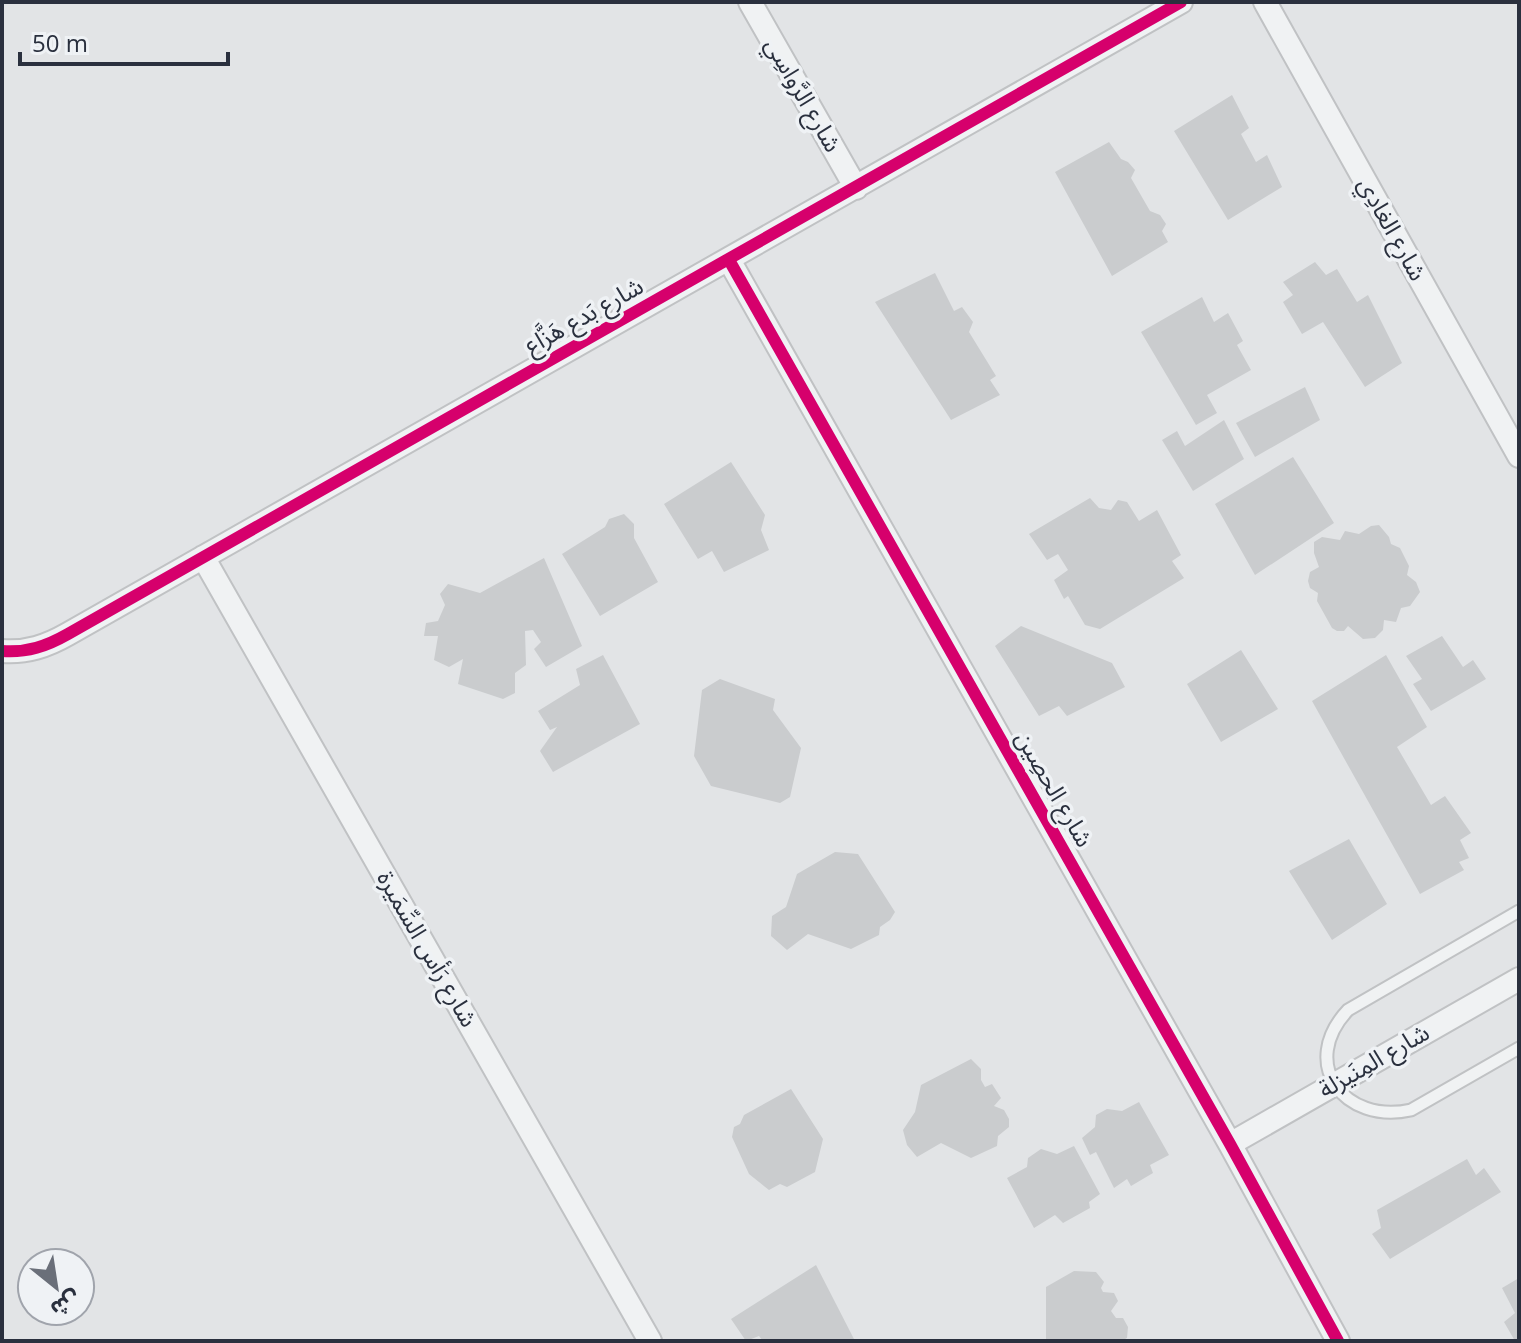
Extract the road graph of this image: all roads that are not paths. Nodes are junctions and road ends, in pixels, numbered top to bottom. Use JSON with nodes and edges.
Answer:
{"nodes":[{"id":1,"x":750,"y":2,"type":"edge"},
{"id":2,"x":1181,"y":2,"type":"edge"},
{"id":3,"x":1265,"y":2,"type":"edge"},
{"id":4,"x":856,"y":188,"type":"junction"},
{"id":5,"x":729,"y":260,"type":"junction"},
{"id":6,"x":1519,"y":456,"type":"edge"},
{"id":7,"x":203,"y":557,"type":"junction"},
{"id":8,"x":2,"y":651,"type":"edge"},
{"id":9,"x":1519,"y":911,"type":"edge"},
{"id":10,"x":1519,"y":979,"type":"edge"},
{"id":11,"x":1519,"y":1048,"type":"edge"},
{"id":12,"x":1334,"y":1084,"type":"junction"},
{"id":13,"x":1230,"y":1144,"type":"junction"},
{"id":14,"x":650,"y":1341,"type":"edge"},
{"id":15,"x":1338,"y":1341,"type":"edge"}],
"edges":[{"from":1,"to":4,"type":"street","name":"شارع الرَّواسِي"},
{"from":2,"to":4,"type":"street","name":"شارع بَدع هَزَّاع"},
{"from":3,"to":6,"type":"street","name":"شارع الغادِي"},
{"from":4,"to":5,"type":"street","name":"شارع بَدع هَزَّاع"},
{"from":5,"to":7,"type":"street","name":"شارع بَدع هَزَّاع"},
{"from":5,"to":13,"type":"street","name":"شارع الحصِين"},
{"from":7,"to":8,"type":"street","name":"شارع بَدع هَزَّاع"},
{"from":7,"to":14,"type":"street","name":"شارع رَأس السِّمَيرة"},
{"from":9,"to":12,"type":"lane"},
{"from":10,"to":12,"type":"street","name":"شارع المِنَيزلة"},
{"from":11,"to":12,"type":"lane"},
{"from":12,"to":13,"type":"street","name":"شارع المِنَيزلة"},
{"from":13,"to":15,"type":"street","name":"شارع الحصِين"}]}
